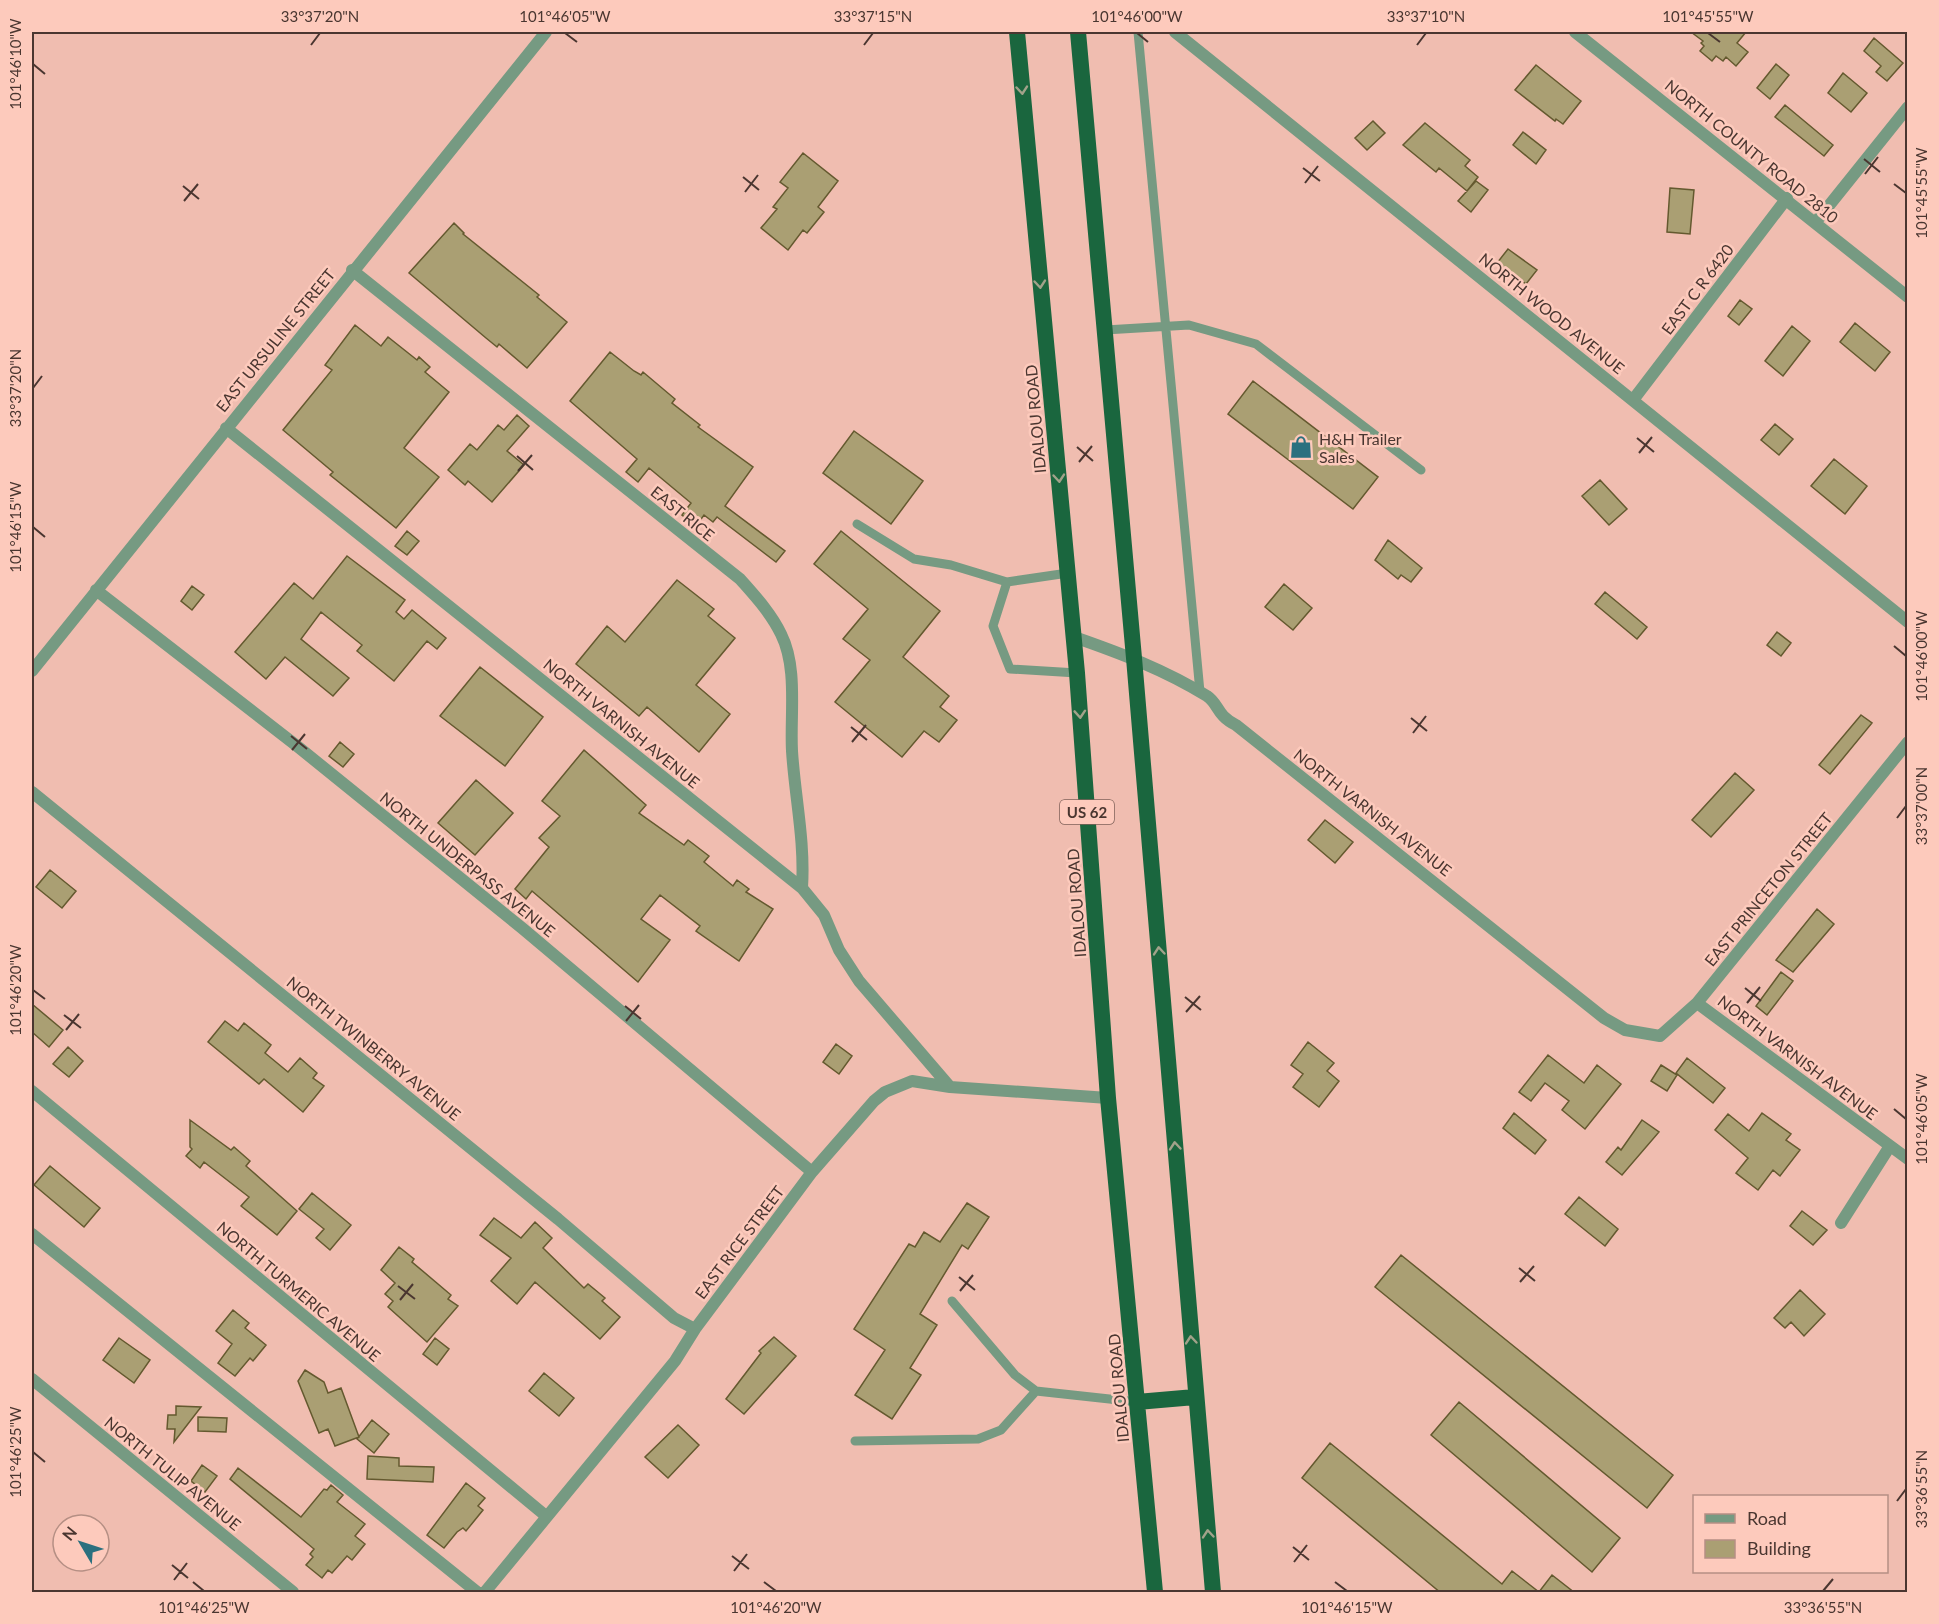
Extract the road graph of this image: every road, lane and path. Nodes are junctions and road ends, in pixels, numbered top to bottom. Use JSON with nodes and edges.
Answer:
{"nodes":[{"id":1,"x":546,"y":32,"type":"edge"},
{"id":2,"x":1017,"y":32,"type":"edge"},
{"id":3,"x":1078,"y":32,"type":"edge"},
{"id":4,"x":1138,"y":32,"type":"edge"},
{"id":5,"x":1175,"y":32,"type":"edge"},
{"id":6,"x":1575,"y":32,"type":"edge"},
{"id":7,"x":1908,"y":107,"type":"edge"},
{"id":8,"x":1787,"y":198,"type":"junction"},
{"id":9,"x":1815,"y":223,"type":"junction"},
{"id":10,"x":352,"y":270,"type":"junction"},
{"id":11,"x":1908,"y":297,"type":"edge"},
{"id":12,"x":1166,"y":326,"type":"junction"},
{"id":13,"x":1105,"y":330,"type":"junction"},
{"id":14,"x":1633,"y":400,"type":"junction"},
{"id":15,"x":226,"y":428,"type":"junction"},
{"id":16,"x":1421,"y":470,"type":"dead end"},
{"id":17,"x":857,"y":525,"type":"dead end"},
{"id":18,"x":1068,"y":573,"type":"junction"},
{"id":19,"x":1007,"y":582,"type":"junction"},
{"id":20,"x":96,"y":590,"type":"junction"},
{"id":21,"x":1908,"y":622,"type":"edge"},
{"id":22,"x":1074,"y":637,"type":"junction"},
{"id":23,"x":1134,"y":658,"type":"junction"},
{"id":24,"x":32,"y":671,"type":"edge"},
{"id":25,"x":1077,"y":673,"type":"junction"},
{"id":26,"x":1200,"y":692,"type":"junction"},
{"id":27,"x":1908,"y":742,"type":"edge"},
{"id":28,"x":32,"y":792,"type":"edge"},
{"id":29,"x":802,"y":888,"type":"junction"},
{"id":30,"x":1697,"y":1003,"type":"junction"},
{"id":31,"x":1642,"y":1033,"type":"joint"},
{"id":32,"x":950,"y":1087,"type":"junction"},
{"id":33,"x":32,"y":1091,"type":"edge"},
{"id":34,"x":1108,"y":1098,"type":"junction"},
{"id":35,"x":1890,"y":1146,"type":"junction"},
{"id":36,"x":1908,"y":1160,"type":"edge"},
{"id":37,"x":812,"y":1172,"type":"junction"},
{"id":38,"x":1841,"y":1223,"type":"dead end"},
{"id":39,"x":32,"y":1234,"type":"edge"},
{"id":40,"x":952,"y":1301,"type":"dead end"},
{"id":41,"x":695,"y":1329,"type":"junction"},
{"id":42,"x":32,"y":1379,"type":"edge"},
{"id":43,"x":1036,"y":1391,"type":"junction"},
{"id":44,"x":1195,"y":1396,"type":"junction"},
{"id":45,"x":1137,"y":1402,"type":"junction"},
{"id":46,"x":855,"y":1441,"type":"dead end"},
{"id":47,"x":546,"y":1516,"type":"junction"},
{"id":48,"x":293,"y":1593,"type":"edge"},
{"id":49,"x":477,"y":1593,"type":"edge"},
{"id":50,"x":485,"y":1593,"type":"edge"},
{"id":51,"x":1155,"y":1593,"type":"edge"},
{"id":52,"x":1213,"y":1593,"type":"edge"}],
"edges":[{"from":1,"to":10,"type":"street","name":"EAST URSULINE STREET"},
{"from":2,"to":18,"type":"highway","name":"IDALOU ROAD","number":"US 62","one_way":true},
{"from":3,"to":13,"type":"highway"},
{"from":4,"to":12,"type":"lane"},
{"from":5,"to":14,"type":"street","name":"NORTH WOOD AVENUE"},
{"from":6,"to":8,"type":"street","name":"NORTH COUNTY ROAD 2810"},
{"from":7,"to":9,"type":"street"},
{"from":8,"to":9,"type":"street","name":"NORTH COUNTY ROAD 2810"},
{"from":8,"to":14,"type":"street","name":"EAST C R 6420"},
{"from":9,"to":11,"type":"street","name":"NORTH COUNTY ROAD 2810"},
{"from":10,"to":15,"type":"street","name":"EAST URSULINE STREET"},
{"from":10,"to":29,"type":"street","name":"EAST RICE"},
{"from":12,"to":13,"type":"lane"},
{"from":12,"to":16,"type":"lane"},
{"from":12,"to":26,"type":"lane"},
{"from":13,"to":23,"type":"highway"},
{"from":14,"to":21,"type":"street","name":"NORTH WOOD AVENUE"},
{"from":15,"to":20,"type":"street","name":"EAST URSULINE STREET"},
{"from":15,"to":29,"type":"street","name":"NORTH VARNISH AVENUE"},
{"from":17,"to":19,"type":"lane"},
{"from":18,"to":19,"type":"lane"},
{"from":18,"to":22,"type":"highway","name":"IDALOU ROAD","number":"US 62"},
{"from":19,"to":25,"type":"lane"},
{"from":20,"to":24,"type":"street","name":"EAST URSULINE STREET"},
{"from":20,"to":37,"type":"street","name":"NORTH UNDERPASS AVENUE"},
{"from":22,"to":23,"type":"street","name":"NORTH VARNISH AVENUE"},
{"from":22,"to":25,"type":"highway","name":"IDALOU ROAD","number":"US 62"},
{"from":23,"to":26,"type":"street","name":"NORTH VARNISH AVENUE"},
{"from":44,"to":23,"type":"highway","one_way":true},
{"from":25,"to":34,"type":"highway","name":"IDALOU ROAD","number":"US 62","one_way":true},
{"from":26,"to":31,"type":"street","name":"NORTH VARNISH AVENUE"},
{"from":27,"to":30,"type":"street","name":"EAST PRINCETON STREET"},
{"from":28,"to":41,"type":"street","name":"NORTH TWINBERRY AVENUE"},
{"from":29,"to":32,"type":"street","name":"NORTH VARNISH AVENUE"},
{"from":30,"to":31,"type":"street","name":"EAST PRINCETON STREET"},
{"from":30,"to":35,"type":"street","name":"NORTH VARNISH AVENUE"},
{"from":32,"to":34,"type":"street","name":"EAST RICE STREET"},
{"from":32,"to":37,"type":"street","name":"EAST RICE STREET"},
{"from":33,"to":47,"type":"street","name":"NORTH TURMERIC AVENUE"},
{"from":34,"to":45,"type":"highway","name":"IDALOU ROAD","number":"US 62"},
{"from":35,"to":36,"type":"street","name":"NORTH VARNISH AVENUE"},
{"from":35,"to":38,"type":"street"},
{"from":37,"to":41,"type":"street","name":"EAST RICE STREET"},
{"from":39,"to":49,"type":"street"},
{"from":40,"to":43,"type":"lane"},
{"from":41,"to":47,"type":"street","name":"EAST RICE STREET"},
{"from":42,"to":48,"type":"street","name":"NORTH TULIP AVENUE"},
{"from":43,"to":45,"type":"lane"},
{"from":43,"to":46,"type":"lane"},
{"from":44,"to":45,"type":"highway"},
{"from":52,"to":44,"type":"highway","one_way":true},
{"from":45,"to":51,"type":"highway","name":"IDALOU ROAD","number":"US 62"},
{"from":47,"to":50,"type":"street","name":"EAST RICE STREET"}]}
